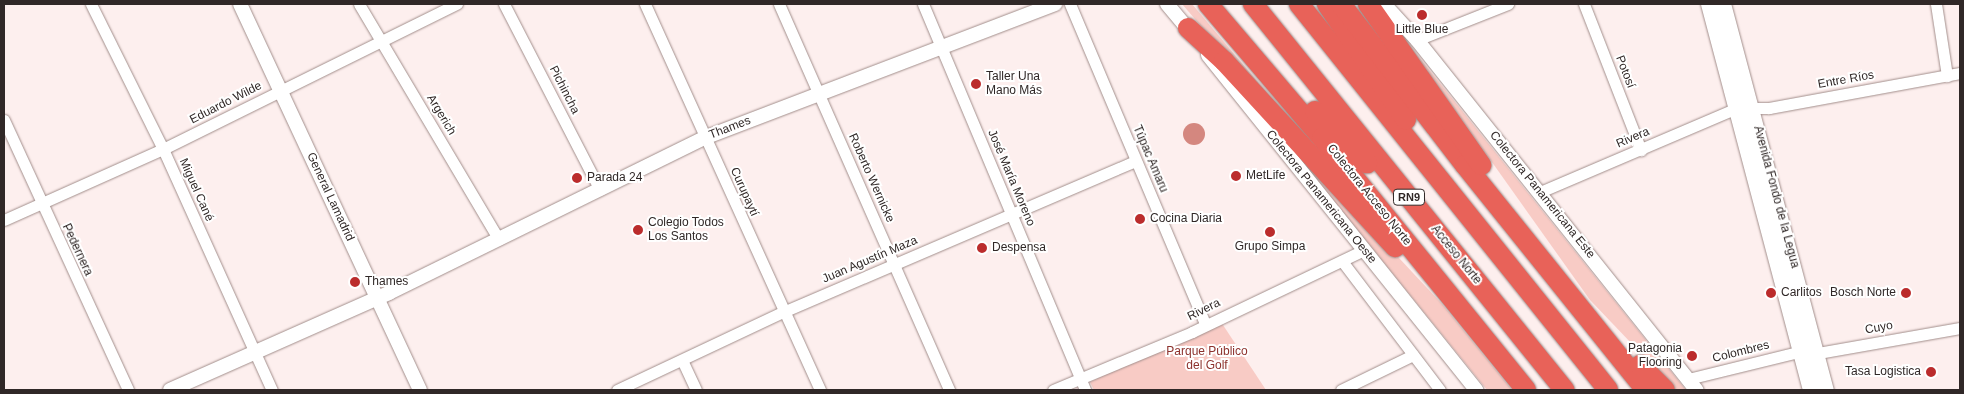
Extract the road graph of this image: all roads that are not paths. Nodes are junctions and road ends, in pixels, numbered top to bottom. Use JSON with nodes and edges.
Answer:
{"nodes":[{"id":1,"x":91,"y":4,"type":"edge"},
{"id":2,"x":240,"y":4,"type":"edge"},
{"id":3,"x":359,"y":4,"type":"edge"},
{"id":4,"x":457,"y":4,"type":"edge"},
{"id":5,"x":504,"y":4,"type":"edge"},
{"id":6,"x":645,"y":4,"type":"edge"},
{"id":7,"x":779,"y":4,"type":"edge"},
{"id":8,"x":923,"y":4,"type":"edge"},
{"id":9,"x":1055,"y":4,"type":"edge"},
{"id":10,"x":1070,"y":4,"type":"edge"},
{"id":11,"x":1168,"y":4,"type":"edge"},
{"id":12,"x":1208,"y":4,"type":"edge"},
{"id":13,"x":1222,"y":4,"type":"edge"},
{"id":14,"x":1253,"y":4,"type":"edge"},
{"id":15,"x":1299,"y":4,"type":"edge"},
{"id":16,"x":1327,"y":4,"type":"edge"},
{"id":17,"x":1341,"y":4,"type":"edge"},
{"id":18,"x":1368,"y":4,"type":"edge"},
{"id":19,"x":1384,"y":4,"type":"edge"},
{"id":20,"x":1508,"y":4,"type":"edge"},
{"id":21,"x":1584,"y":4,"type":"edge"},
{"id":22,"x":1709,"y":4,"type":"edge"},
{"id":23,"x":1723,"y":4,"type":"edge"},
{"id":24,"x":1936,"y":4,"type":"edge"},
{"id":25,"x":1188,"y":28,"type":"junction"},
{"id":26,"x":1417,"y":40,"type":"junction"},
{"id":27,"x":382,"y":43,"type":"junction"},
{"id":28,"x":941,"y":47,"type":"junction"},
{"id":29,"x":1960,"y":74,"type":"edge"},
{"id":30,"x":1947,"y":76,"type":"junction"},
{"id":31,"x":281,"y":90,"type":"junction"},
{"id":32,"x":819,"y":94,"type":"junction"},
{"id":33,"x":1745,"y":109,"type":"junction"},
{"id":34,"x":4,"y":120,"type":"edge"},
{"id":35,"x":704,"y":138,"type":"junction"},
{"id":36,"x":163,"y":149,"type":"junction"},
{"id":37,"x":1641,"y":150,"type":"junction"},
{"id":38,"x":1136,"y":161,"type":"junction"},
{"id":39,"x":600,"y":190,"type":"junction"},
{"id":40,"x":1540,"y":192,"type":"junction"},
{"id":41,"x":40,"y":204,"type":"junction"},
{"id":42,"x":1011,"y":213,"type":"junction"},
{"id":43,"x":4,"y":220,"type":"edge"},
{"id":44,"x":1479,"y":230,"type":"junction"},
{"id":45,"x":1443,"y":239,"type":"junction"},
{"id":46,"x":499,"y":240,"type":"junction"},
{"id":47,"x":1364,"y":250,"type":"junction"},
{"id":48,"x":1342,"y":261,"type":"junction"},
{"id":49,"x":894,"y":265,"type":"junction"},
{"id":50,"x":1563,"y":288,"type":"junction"},
{"id":51,"x":378,"y":299,"type":"junction"},
{"id":52,"x":783,"y":312,"type":"junction"},
{"id":53,"x":1205,"y":324,"type":"junction"},
{"id":54,"x":1960,"y":328,"type":"edge"},
{"id":55,"x":1485,"y":340,"type":"junction"},
{"id":56,"x":1802,"y":350,"type":"junction"},
{"id":57,"x":254,"y":352,"type":"junction"},
{"id":58,"x":1818,"y":353,"type":"junction"},
{"id":59,"x":1413,"y":355,"type":"junction"},
{"id":60,"x":682,"y":360,"type":"junction"},
{"id":61,"x":1080,"y":378,"type":"junction"},
{"id":62,"x":1692,"y":385,"type":"edge"},
{"id":63,"x":128,"y":390,"type":"edge"},
{"id":64,"x":170,"y":390,"type":"edge"},
{"id":65,"x":272,"y":390,"type":"edge"},
{"id":66,"x":420,"y":390,"type":"edge"},
{"id":67,"x":617,"y":390,"type":"edge"},
{"id":68,"x":696,"y":390,"type":"edge"},
{"id":69,"x":820,"y":390,"type":"edge"},
{"id":70,"x":949,"y":390,"type":"edge"},
{"id":71,"x":1053,"y":390,"type":"edge"},
{"id":72,"x":1085,"y":390,"type":"edge"},
{"id":73,"x":1341,"y":390,"type":"edge"},
{"id":74,"x":1440,"y":390,"type":"edge"},
{"id":75,"x":1476,"y":390,"type":"edge"},
{"id":76,"x":1526,"y":390,"type":"edge"},
{"id":77,"x":1564,"y":390,"type":"edge"},
{"id":78,"x":1608,"y":390,"type":"edge"},
{"id":79,"x":1646,"y":390,"type":"edge"},
{"id":80,"x":1665,"y":390,"type":"edge"},
{"id":81,"x":1811,"y":390,"type":"edge"},
{"id":82,"x":1826,"y":390,"type":"edge"}],
"edges":[{"from":1,"to":36,"type":"street","name":"Miguel Cané"},
{"from":2,"to":31,"type":"street","name":"General Lamadrid"},
{"from":3,"to":27,"type":"street","name":"Argerich"},
{"from":4,"to":27,"type":"street","name":"Eduardo Wilde"},
{"from":5,"to":39,"type":"street","name":"Pichincha"},
{"from":6,"to":35,"type":"street","name":"Curupaytí"},
{"from":7,"to":32,"type":"street","name":"Roberto Wernicke"},
{"from":8,"to":28,"type":"street","name":"José María Moreno"},
{"from":9,"to":28,"type":"street","name":"Thames"},
{"from":10,"to":38,"type":"street","name":"Túpac Amaru"},
{"from":11,"to":25,"type":"street","name":"Colectora Panamericana Oeste"},
{"from":12,"to":55,"type":"highway","name":"Colectora Acceso Norte"},
{"from":13,"to":45,"type":"highway"},
{"from":14,"to":45,"type":"highway","name":"Acceso Norte","number":"RN9"},
{"from":15,"to":44,"type":"highway","number":"RN9"},
{"from":16,"to":44,"type":"highway"},
{"from":17,"to":50,"type":"highway"},
{"from":18,"to":50,"type":"highway"},
{"from":19,"to":26,"type":"street","name":"Colectora Panamericana Este"},
{"from":20,"to":26,"type":"street"},
{"from":21,"to":37,"type":"street","name":"Potosí"},
{"from":22,"to":33,"type":"main road","name":"Avenida Fondo de la Legua"},
{"from":23,"to":33,"type":"main road","name":"Avenida Fondo de la Legua"},
{"from":24,"to":30,"type":"street"},
{"from":25,"to":47,"type":"street","name":"Colectora Panamericana Oeste"},
{"from":25,"to":55,"type":"highway"},
{"from":26,"to":40,"type":"street","name":"Colectora Panamericana Este"},
{"from":27,"to":31,"type":"street","name":"Eduardo Wilde"},
{"from":27,"to":46,"type":"street","name":"Argerich"},
{"from":28,"to":32,"type":"street","name":"Thames"},
{"from":28,"to":42,"type":"street","name":"José María Moreno"},
{"from":29,"to":30,"type":"street","name":"Entre Ríos"},
{"from":30,"to":33,"type":"street","name":"Entre Ríos"},
{"from":31,"to":36,"type":"street","name":"Eduardo Wilde"},
{"from":31,"to":51,"type":"street","name":"General Lamadrid"},
{"from":32,"to":35,"type":"street","name":"Thames"},
{"from":32,"to":49,"type":"street","name":"Roberto Wernicke"},
{"from":33,"to":37,"type":"street","name":"Rivera"},
{"from":33,"to":56,"type":"main road","name":"Avenida Fondo de la Legua"},
{"from":33,"to":58,"type":"main road","name":"Avenida Fondo de la Legua"},
{"from":34,"to":41,"type":"street","name":"Pedernera"},
{"from":35,"to":39,"type":"street","name":"Thames"},
{"from":35,"to":52,"type":"street","name":"Curupaytí"},
{"from":36,"to":41,"type":"street","name":"Eduardo Wilde"},
{"from":36,"to":57,"type":"street","name":"Miguel Cané"},
{"from":37,"to":40,"type":"street","name":"Rivera"},
{"from":38,"to":42,"type":"street","name":"Juan Agustín Maza"},
{"from":38,"to":53,"type":"street","name":"Túpac Amaru"},
{"from":39,"to":46,"type":"street","name":"Thames"},
{"from":40,"to":62,"type":"street","name":"Colectora Panamericana Este"},
{"from":41,"to":43,"type":"street","name":"Eduardo Wilde"},
{"from":41,"to":63,"type":"street","name":"Pedernera"},
{"from":42,"to":49,"type":"street","name":"Juan Agustín Maza"},
{"from":42,"to":61,"type":"street","name":"José María Moreno"},
{"from":44,"to":78,"type":"highway","number":"RN9"},
{"from":45,"to":77,"type":"highway","name":"Acceso Norte","number":"RN9"},
{"from":46,"to":51,"type":"street","name":"Thames"},
{"from":47,"to":48,"type":"street","name":"Rivera"},
{"from":47,"to":75,"type":"street","name":"Colectora Panamericana Oeste"},
{"from":48,"to":53,"type":"street","name":"Rivera"},
{"from":48,"to":59,"type":"street"},
{"from":49,"to":52,"type":"street","name":"Juan Agustín Maza"},
{"from":49,"to":70,"type":"street","name":"Roberto Wernicke"},
{"from":50,"to":79,"type":"highway"},
{"from":50,"to":80,"type":"highway"},
{"from":51,"to":57,"type":"street","name":"Thames"},
{"from":51,"to":66,"type":"street","name":"General Lamadrid"},
{"from":52,"to":60,"type":"street","name":"Juan Agustín Maza"},
{"from":52,"to":69,"type":"street","name":"Curupaytí"},
{"from":53,"to":61,"type":"street","name":"Rivera"},
{"from":54,"to":58,"type":"street","name":"Cuyo"},
{"from":55,"to":76,"type":"highway","name":"Colectora Acceso Norte"},
{"from":56,"to":58,"type":"street","name":"Cuyo"},
{"from":56,"to":62,"type":"street","name":"Colombres"},
{"from":56,"to":81,"type":"main road","name":"Avenida Fondo de la Legua"},
{"from":57,"to":64,"type":"street","name":"Thames"},
{"from":57,"to":65,"type":"street","name":"Miguel Cané"},
{"from":58,"to":82,"type":"main road","name":"Avenida Fondo de la Legua"},
{"from":59,"to":73,"type":"street"},
{"from":59,"to":74,"type":"street"},
{"from":60,"to":67,"type":"street","name":"Juan Agustín Maza"},
{"from":60,"to":68,"type":"street"},
{"from":61,"to":71,"type":"street","name":"Rivera"},
{"from":61,"to":72,"type":"street","name":"José María Moreno"}]}
